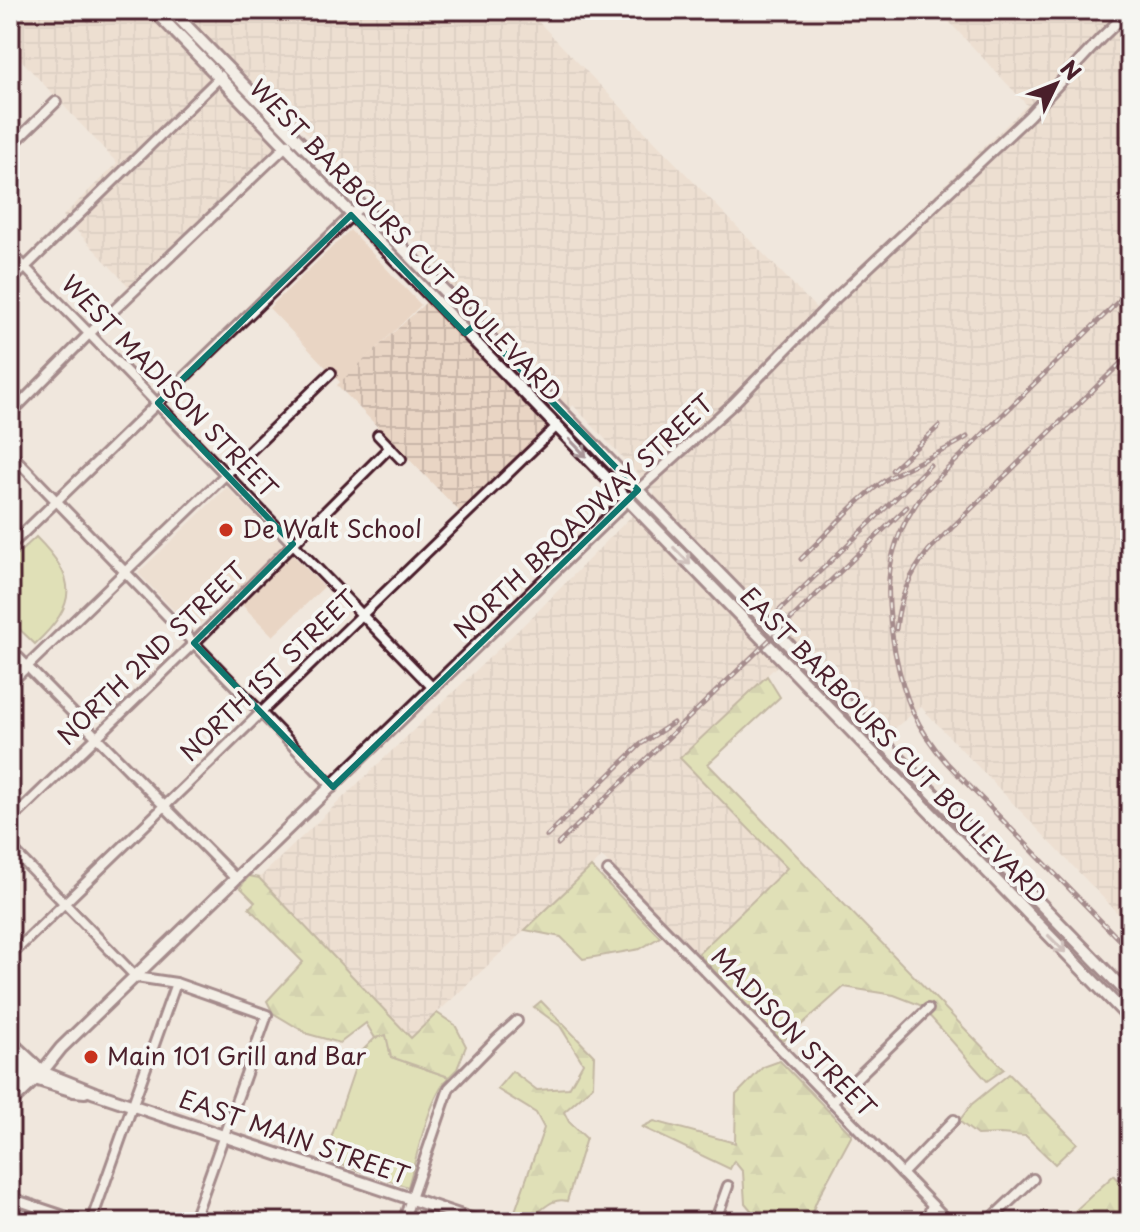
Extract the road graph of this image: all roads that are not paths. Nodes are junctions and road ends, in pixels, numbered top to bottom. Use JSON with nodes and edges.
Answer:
{"nodes":[{"id":1,"x":154,"y":10,"type":"edge"},
{"id":2,"x":171,"y":10,"type":"edge"},
{"id":3,"x":1130,"y":10,"type":"edge"},
{"id":4,"x":228,"y":69,"type":"junction"},
{"id":5,"x":219,"y":78,"type":"junction"},
{"id":6,"x":56,"y":102,"type":"dead end"},
{"id":7,"x":295,"y":137,"type":"junction"},
{"id":8,"x":285,"y":146,"type":"junction"},
{"id":9,"x":10,"y":147,"type":"edge"},
{"id":10,"x":361,"y":206,"type":"junction"},
{"id":11,"x":351,"y":215,"type":"junction"},
{"id":12,"x":10,"y":252,"type":"edge"},
{"id":13,"x":25,"y":267,"type":"junction"},
{"id":14,"x":432,"y":279,"type":"junction"},
{"id":15,"x":10,"y":282,"type":"edge"},
{"id":16,"x":422,"y":288,"type":"junction"},
{"id":17,"x":476,"y":324,"type":"junction"},
{"id":18,"x":465,"y":333,"type":"junction"},
{"id":19,"x":89,"y":334,"type":"junction"},
{"id":20,"x":331,"y":373,"type":"dead end"},
{"id":21,"x":158,"y":403,"type":"junction"},
{"id":22,"x":10,"y":414,"type":"edge"},
{"id":23,"x":557,"y":426,"type":"junction"},
{"id":24,"x":378,"y":435,"type":"dead end"},
{"id":25,"x":390,"y":447,"type":"junction"},
{"id":26,"x":10,"y":453,"type":"edge"},
{"id":27,"x":401,"y":459,"type":"dead end"},
{"id":28,"x":226,"y":475,"type":"junction"},
{"id":29,"x":638,"y":490,"type":"junction"},
{"id":30,"x":628,"y":500,"type":"junction"},
{"id":31,"x":57,"y":501,"type":"junction"},
{"id":32,"x":293,"y":544,"type":"junction"},
{"id":33,"x":10,"y":546,"type":"edge"},
{"id":34,"x":125,"y":572,"type":"junction"},
{"id":35,"x":755,"y":609,"type":"junction"},
{"id":36,"x":362,"y":615,"type":"junction"},
{"id":37,"x":743,"y":620,"type":"junction"},
{"id":38,"x":194,"y":643,"type":"junction"},
{"id":39,"x":10,"y":649,"type":"edge"},
{"id":40,"x":27,"y":667,"type":"junction"},
{"id":41,"x":10,"y":683,"type":"edge"},
{"id":42,"x":433,"y":688,"type":"junction"},
{"id":43,"x":262,"y":713,"type":"junction"},
{"id":44,"x":864,"y":721,"type":"junction"},
{"id":45,"x":852,"y":733,"type":"junction"},
{"id":46,"x":96,"y":736,"type":"junction"},
{"id":47,"x":333,"y":787,"type":"junction"},
{"id":48,"x":164,"y":805,"type":"junction"},
{"id":49,"x":10,"y":821,"type":"edge"},
{"id":50,"x":10,"y":847,"type":"edge"},
{"id":51,"x":995,"y":857,"type":"junction"},
{"id":52,"x":983,"y":868,"type":"junction"},
{"id":53,"x":608,"y":871,"type":"dead end"},
{"id":54,"x":236,"y":879,"type":"junction"},
{"id":55,"x":64,"y":902,"type":"junction"},
{"id":56,"x":10,"y":956,"type":"edge"},
{"id":57,"x":1097,"y":963,"type":"junction"},
{"id":58,"x":1086,"y":973,"type":"junction"},
{"id":59,"x":136,"y":977,"type":"junction"},
{"id":60,"x":176,"y":983,"type":"junction"},
{"id":61,"x":1130,"y":996,"type":"edge"},
{"id":62,"x":928,"y":1009,"type":"dead end"},
{"id":63,"x":1130,"y":1019,"type":"edge"},
{"id":64,"x":517,"y":1021,"type":"dead end"},
{"id":65,"x":10,"y":1042,"type":"edge"},
{"id":66,"x":10,"y":1053,"type":"edge"},
{"id":67,"x":35,"y":1072,"type":"junction"},
{"id":68,"x":10,"y":1090,"type":"edge"},
{"id":69,"x":832,"y":1102,"type":"junction"},
{"id":70,"x":10,"y":1103,"type":"edge"},
{"id":71,"x":133,"y":1105,"type":"junction"},
{"id":72,"x":954,"y":1120,"type":"dead end"},
{"id":73,"x":224,"y":1136,"type":"junction"},
{"id":74,"x":902,"y":1174,"type":"junction"},
{"id":75,"x":1033,"y":1179,"type":"dead end"},
{"id":76,"x":728,"y":1186,"type":"dead end"},
{"id":77,"x":10,"y":1198,"type":"edge"},
{"id":78,"x":410,"y":1198,"type":"junction"},
{"id":79,"x":932,"y":1205,"type":"junction"},
{"id":80,"x":82,"y":1222,"type":"edge"},
{"id":81,"x":91,"y":1222,"type":"edge"},
{"id":82,"x":193,"y":1222,"type":"edge"},
{"id":83,"x":403,"y":1222,"type":"edge"},
{"id":84,"x":480,"y":1222,"type":"edge"},
{"id":85,"x":715,"y":1222,"type":"edge"},
{"id":86,"x":926,"y":1222,"type":"edge"},
{"id":87,"x":949,"y":1222,"type":"edge"},
{"id":88,"x":988,"y":1222,"type":"edge"}],
"edges":[{"from":1,"to":5,"type":"street","name":"WEST BARBOURS CUT BOULEVARD"},
{"from":2,"to":4,"type":"street","name":"WEST BARBOURS CUT BOULEVARD"},
{"from":3,"to":29,"type":"street","name":"NORTH BROADWAY STREET"},
{"from":4,"to":5,"type":"street"},
{"from":4,"to":7,"type":"street","name":"WEST BARBOURS CUT BOULEVARD"},
{"from":5,"to":8,"type":"street","name":"WEST BARBOURS CUT BOULEVARD"},
{"from":5,"to":13,"type":"street"},
{"from":6,"to":9,"type":"street"},
{"from":7,"to":8,"type":"street"},
{"from":7,"to":10,"type":"street","name":"WEST BARBOURS CUT BOULEVARD"},
{"from":8,"to":11,"type":"street","name":"WEST BARBOURS CUT BOULEVARD"},
{"from":8,"to":19,"type":"street"},
{"from":10,"to":11,"type":"street"},
{"from":10,"to":14,"type":"street","name":"WEST BARBOURS CUT BOULEVARD"},
{"from":11,"to":16,"type":"street","name":"WEST BARBOURS CUT BOULEVARD"},
{"from":11,"to":21,"type":"street"},
{"from":12,"to":13,"type":"street","name":"WEST MADISON STREET"},
{"from":13,"to":15,"type":"street"},
{"from":13,"to":19,"type":"street","name":"WEST MADISON STREET"},
{"from":14,"to":16,"type":"street"},
{"from":14,"to":17,"type":"street","name":"WEST BARBOURS CUT BOULEVARD"},
{"from":16,"to":18,"type":"street","name":"WEST BARBOURS CUT BOULEVARD"},
{"from":17,"to":18,"type":"street"},
{"from":17,"to":29,"type":"street","name":"WEST BARBOURS CUT BOULEVARD"},
{"from":18,"to":23,"type":"street","name":"WEST BARBOURS CUT BOULEVARD"},
{"from":19,"to":21,"type":"street","name":"WEST MADISON STREET"},
{"from":19,"to":22,"type":"street"},
{"from":20,"to":28,"type":"street"},
{"from":21,"to":28,"type":"street","name":"WEST MADISON STREET"},
{"from":21,"to":31,"type":"street"},
{"from":23,"to":30,"type":"street","name":"WEST BARBOURS CUT BOULEVARD","one_way":true},
{"from":23,"to":36,"type":"street","name":"NORTH 1ST STREET"},
{"from":24,"to":25,"type":"street"},
{"from":25,"to":27,"type":"street"},
{"from":25,"to":32,"type":"street","name":"NORTH 2ND STREET"},
{"from":26,"to":31,"type":"street"},
{"from":28,"to":32,"type":"street","name":"WEST MADISON STREET"},
{"from":28,"to":34,"type":"street"},
{"from":29,"to":30,"type":"street","name":"NORTH BROADWAY STREET"},
{"from":29,"to":35,"type":"street","name":"EAST BARBOURS CUT BOULEVARD"},
{"from":30,"to":37,"type":"street","name":"EAST BARBOURS CUT BOULEVARD","one_way":true},
{"from":30,"to":42,"type":"street","name":"NORTH BROADWAY STREET"},
{"from":31,"to":33,"type":"street"},
{"from":31,"to":34,"type":"street"},
{"from":32,"to":36,"type":"street","name":"WEST MADISON STREET"},
{"from":32,"to":38,"type":"street","name":"NORTH 2ND STREET"},
{"from":34,"to":38,"type":"street"},
{"from":34,"to":40,"type":"street"},
{"from":35,"to":37,"type":"street"},
{"from":35,"to":44,"type":"street","name":"EAST BARBOURS CUT BOULEVARD"},
{"from":36,"to":42,"type":"street","name":"WEST MADISON STREET"},
{"from":36,"to":43,"type":"street","name":"NORTH 1ST STREET"},
{"from":37,"to":45,"type":"street","name":"EAST BARBOURS CUT BOULEVARD"},
{"from":38,"to":43,"type":"street"},
{"from":38,"to":46,"type":"street","name":"NORTH 2ND STREET"},
{"from":39,"to":40,"type":"street"},
{"from":40,"to":41,"type":"street"},
{"from":40,"to":46,"type":"street"},
{"from":42,"to":47,"type":"street","name":"NORTH BROADWAY STREET"},
{"from":43,"to":47,"type":"street"},
{"from":43,"to":48,"type":"street","name":"NORTH 1ST STREET"},
{"from":44,"to":45,"type":"street"},
{"from":44,"to":51,"type":"street","name":"EAST BARBOURS CUT BOULEVARD"},
{"from":45,"to":52,"type":"street","name":"EAST BARBOURS CUT BOULEVARD"},
{"from":46,"to":48,"type":"street"},
{"from":46,"to":49,"type":"street","name":"NORTH 2ND STREET"},
{"from":47,"to":54,"type":"street","name":"NORTH BROADWAY STREET"},
{"from":48,"to":54,"type":"street"},
{"from":48,"to":55,"type":"street","name":"NORTH 1ST STREET"},
{"from":50,"to":55,"type":"street"},
{"from":51,"to":52,"type":"street"},
{"from":51,"to":57,"type":"street","name":"EAST BARBOURS CUT BOULEVARD"},
{"from":52,"to":58,"type":"street","name":"EAST BARBOURS CUT BOULEVARD","one_way":true},
{"from":53,"to":69,"type":"street","name":"MADISON STREET"},
{"from":54,"to":59,"type":"street","name":"NORTH BROADWAY STREET"},
{"from":55,"to":56,"type":"street","name":"NORTH 1ST STREET"},
{"from":55,"to":59,"type":"street"},
{"from":57,"to":58,"type":"street"},
{"from":57,"to":61,"type":"street","name":"EAST BARBOURS CUT BOULEVARD"},
{"from":58,"to":63,"type":"street","name":"EAST BARBOURS CUT BOULEVARD"},
{"from":59,"to":60,"type":"street"},
{"from":59,"to":67,"type":"street","name":"NORTH BROADWAY STREET"},
{"from":60,"to":71,"type":"street"},
{"from":60,"to":73,"type":"street"},
{"from":62,"to":69,"type":"street"},
{"from":64,"to":78,"type":"street"},
{"from":65,"to":67,"type":"main road"},
{"from":66,"to":67,"type":"main road"},
{"from":67,"to":68,"type":"main road"},
{"from":67,"to":70,"type":"main road"},
{"from":67,"to":71,"type":"street","name":"EAST MAIN STREET"},
{"from":69,"to":74,"type":"street","name":"MADISON STREET"},
{"from":71,"to":73,"type":"street","name":"EAST MAIN STREET"},
{"from":71,"to":81,"type":"street"},
{"from":72,"to":74,"type":"street"},
{"from":73,"to":78,"type":"street","name":"EAST MAIN STREET"},
{"from":73,"to":82,"type":"street"},
{"from":74,"to":79,"type":"street","name":"MADISON STREET"},
{"from":75,"to":88,"type":"street"},
{"from":76,"to":85,"type":"street"},
{"from":77,"to":80,"type":"street"},
{"from":78,"to":83,"type":"street"},
{"from":78,"to":84,"type":"street","name":"EAST MAIN STREET"},
{"from":79,"to":86,"type":"street"},
{"from":79,"to":87,"type":"street","name":"MADISON STREET"}]}
